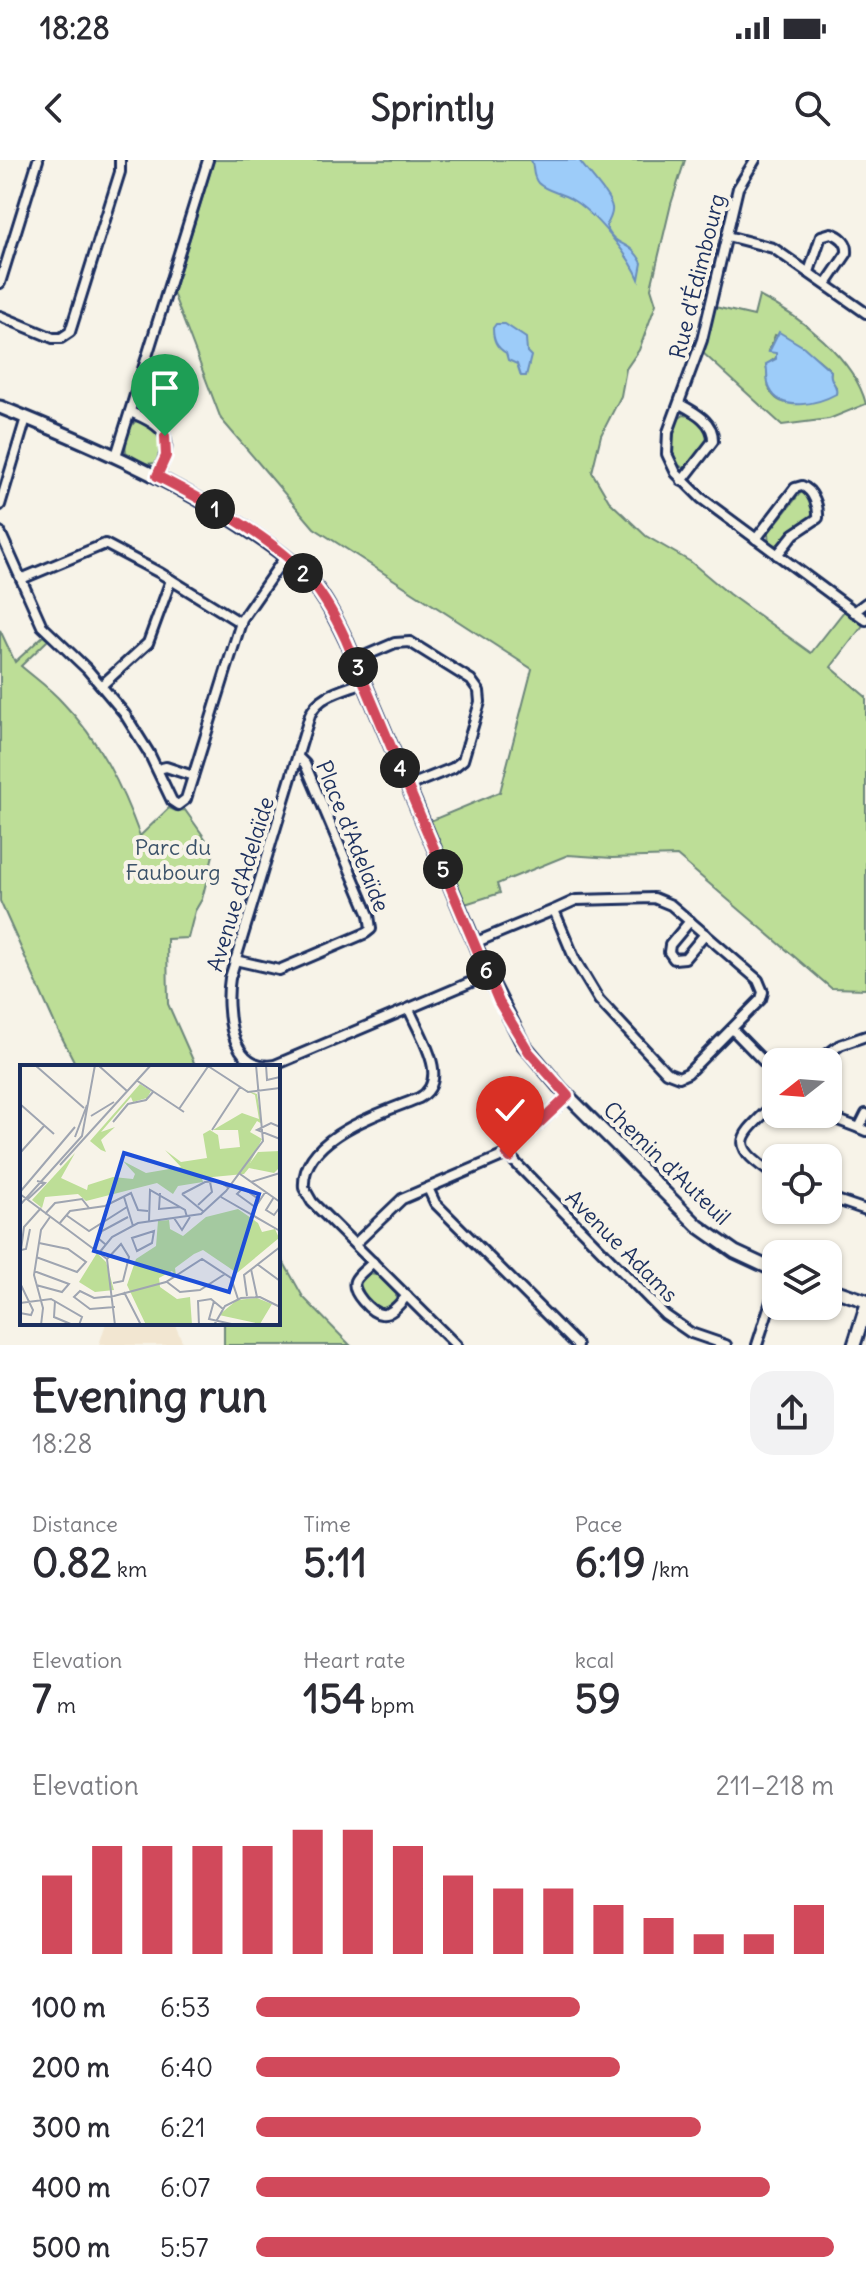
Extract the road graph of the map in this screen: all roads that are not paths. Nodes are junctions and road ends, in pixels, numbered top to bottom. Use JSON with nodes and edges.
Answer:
{"nodes":[{"id":1,"x":38,"y":160,"type":"edge"},
{"id":2,"x":120,"y":160,"type":"edge"},
{"id":3,"x":208,"y":160,"type":"edge"},
{"id":4,"x":755,"y":160,"type":"edge"},
{"id":5,"x":727,"y":236,"type":"junction"},
{"id":6,"x":809,"y":272,"type":"junction"},
{"id":7,"x":0,"y":283,"type":"edge"},
{"id":8,"x":826,"y":284,"type":"junction"},
{"id":9,"x":866,"y":313,"type":"edge"},
{"id":10,"x":0,"y":316,"type":"edge"},
{"id":11,"x":680,"y":404,"type":"junction"},
{"id":12,"x":0,"y":407,"type":"edge"},
{"id":13,"x":130,"y":412,"type":"junction"},
{"id":14,"x":26,"y":418,"type":"junction"},
{"id":15,"x":116,"y":456,"type":"junction"},
{"id":16,"x":157,"y":476,"type":"junction"},
{"id":17,"x":682,"y":481,"type":"junction"},
{"id":18,"x":0,"y":505,"type":"edge"},
{"id":19,"x":0,"y":532,"type":"edge"},
{"id":20,"x":756,"y":539,"type":"junction"},
{"id":21,"x":777,"y":555,"type":"junction"},
{"id":22,"x":285,"y":557,"type":"junction"},
{"id":23,"x":21,"y":579,"type":"junction"},
{"id":24,"x":171,"y":580,"type":"junction"},
{"id":25,"x":866,"y":603,"type":"edge"},
{"id":26,"x":854,"y":612,"type":"junction"},
{"id":27,"x":866,"y":620,"type":"edge"},
{"id":28,"x":241,"y":623,"type":"junction"},
{"id":29,"x":355,"y":660,"type":"junction"},
{"id":30,"x":364,"y":682,"type":"junction"},
{"id":31,"x":102,"y":685,"type":"junction"},
{"id":32,"x":298,"y":757,"type":"junction"},
{"id":33,"x":158,"y":769,"type":"junction"},
{"id":34,"x":193,"y":776,"type":"junction"},
{"id":35,"x":408,"y":786,"type":"junction"},
{"id":36,"x":554,"y":910,"type":"junction"},
{"id":37,"x":690,"y":921,"type":"junction"},
{"id":38,"x":705,"y":934,"type":"junction"},
{"id":39,"x":474,"y":943,"type":"junction"},
{"id":40,"x":235,"y":960,"type":"junction"},
{"id":41,"x":488,"y":975,"type":"junction"},
{"id":42,"x":409,"y":1009,"type":"junction"},
{"id":43,"x":732,"y":1029,"type":"junction"},
{"id":44,"x":866,"y":1036,"type":"edge"},
{"id":45,"x":836,"y":1048,"type":"edge"},
{"id":46,"x":762,"y":1060,"type":"edge"},
{"id":47,"x":256,"y":1065,"type":"edge"},
{"id":48,"x":273,"y":1065,"type":"edge"},
{"id":49,"x":568,"y":1096,"type":"junction"},
{"id":50,"x":866,"y":1114,"type":"edge"},
{"id":51,"x":762,"y":1116,"type":"edge"},
{"id":52,"x":842,"y":1122,"type":"edge"},
{"id":53,"x":862,"y":1129,"type":"edge"},
{"id":54,"x":507,"y":1154,"type":"junction"},
{"id":55,"x":762,"y":1165,"type":"edge"},
{"id":56,"x":428,"y":1188,"type":"junction"},
{"id":57,"x":842,"y":1202,"type":"edge"},
{"id":58,"x":866,"y":1210,"type":"edge"},
{"id":59,"x":355,"y":1244,"type":"junction"},
{"id":60,"x":373,"y":1262,"type":"junction"},
{"id":61,"x":762,"y":1265,"type":"edge"},
{"id":62,"x":842,"y":1293,"type":"edge"},
{"id":63,"x":407,"y":1296,"type":"junction"},
{"id":64,"x":866,"y":1301,"type":"edge"},
{"id":65,"x":866,"y":1307,"type":"edge"},
{"id":66,"x":765,"y":1320,"type":"edge"},
{"id":67,"x":456,"y":1345,"type":"edge"},
{"id":68,"x":577,"y":1345,"type":"edge"},
{"id":69,"x":726,"y":1345,"type":"edge"},
{"id":70,"x":757,"y":1345,"type":"edge"},
{"id":71,"x":854,"y":1345,"type":"edge"}],
"edges":[{"from":1,"to":7,"type":"street"},
{"from":2,"to":10,"type":"street"},
{"from":3,"to":13,"type":"street"},
{"from":4,"to":5,"type":"street","name":"Rue d'Édimbourg"},
{"from":5,"to":6,"type":"street"},
{"from":5,"to":11,"type":"street","name":"Rue d'Édimbourg"},
{"from":6,"to":8,"type":"street"},
{"from":6,"to":8,"type":"street"},
{"from":8,"to":9,"type":"street"},
{"from":11,"to":17,"type":"street","name":"Rue d'Édimbourg"},
{"from":11,"to":17,"type":"street"},
{"from":12,"to":14,"type":"street","name":"Chemin d'Auteuil"},
{"from":13,"to":15,"type":"street"},
{"from":13,"to":16,"type":"street"},
{"from":14,"to":15,"type":"street","name":"Chemin d'Auteuil"},
{"from":14,"to":18,"type":"street"},
{"from":15,"to":16,"type":"street","name":"Chemin d'Auteuil"},
{"from":16,"to":22,"type":"street","name":"Chemin d'Auteuil"},
{"from":17,"to":20,"type":"street","name":"Rue d'Édimbourg"},
{"from":19,"to":23,"type":"street"},
{"from":20,"to":21,"type":"street","name":"Rue d'Édimbourg"},
{"from":20,"to":21,"type":"street"},
{"from":21,"to":26,"type":"street","name":"Rue d'Édimbourg"},
{"from":22,"to":28,"type":"street"},
{"from":22,"to":29,"type":"street","name":"Chemin d'Auteuil"},
{"from":23,"to":24,"type":"street"},
{"from":23,"to":31,"type":"street"},
{"from":24,"to":28,"type":"street"},
{"from":24,"to":31,"type":"street"},
{"from":25,"to":26,"type":"street"},
{"from":26,"to":27,"type":"street","name":"Rue d'Édimbourg"},
{"from":28,"to":34,"type":"street"},
{"from":29,"to":30,"type":"street","name":"Chemin d'Auteuil"},
{"from":29,"to":35,"type":"street"},
{"from":30,"to":32,"type":"street","name":"Avenue d'Adelaïde"},
{"from":30,"to":35,"type":"street","name":"Chemin d'Auteuil"},
{"from":31,"to":33,"type":"street"},
{"from":32,"to":40,"type":"street","name":"Avenue d'Adelaïde"},
{"from":32,"to":40,"type":"street","name":"Place d'Adelaïde"},
{"from":33,"to":34,"type":"street"},
{"from":33,"to":34,"type":"street"},
{"from":35,"to":39,"type":"street","name":"Chemin d'Auteuil"},
{"from":36,"to":37,"type":"street"},
{"from":36,"to":39,"type":"street"},
{"from":36,"to":43,"type":"street"},
{"from":37,"to":38,"type":"street"},
{"from":37,"to":38,"type":"street"},
{"from":38,"to":43,"type":"street"},
{"from":39,"to":41,"type":"street","name":"Chemin d'Auteuil"},
{"from":40,"to":47,"type":"street","name":"Avenue d'Adelaïde"},
{"from":41,"to":42,"type":"street","name":"Avenue d'Adelaïde"},
{"from":41,"to":49,"type":"street","name":"Chemin d'Auteuil"},
{"from":42,"to":48,"type":"street","name":"Avenue d'Adelaïde"},
{"from":42,"to":59,"type":"street"},
{"from":43,"to":46,"type":"street"},
{"from":44,"to":45,"type":"street"},
{"from":49,"to":54,"type":"street"},
{"from":49,"to":61,"type":"street","name":"Chemin d'Auteuil"},
{"from":50,"to":53,"type":"street"},
{"from":51,"to":55,"type":"street"},
{"from":52,"to":53,"type":"street"},
{"from":54,"to":56,"type":"street"},
{"from":54,"to":69,"type":"street","name":"Avenue Adams"},
{"from":56,"to":59,"type":"street"},
{"from":56,"to":68,"type":"street"},
{"from":57,"to":58,"type":"street"},
{"from":59,"to":60,"type":"street"},
{"from":60,"to":63,"type":"street"},
{"from":60,"to":63,"type":"street"},
{"from":62,"to":64,"type":"street"},
{"from":63,"to":67,"type":"street"},
{"from":65,"to":71,"type":"street"},
{"from":66,"to":70,"type":"street"}]}
